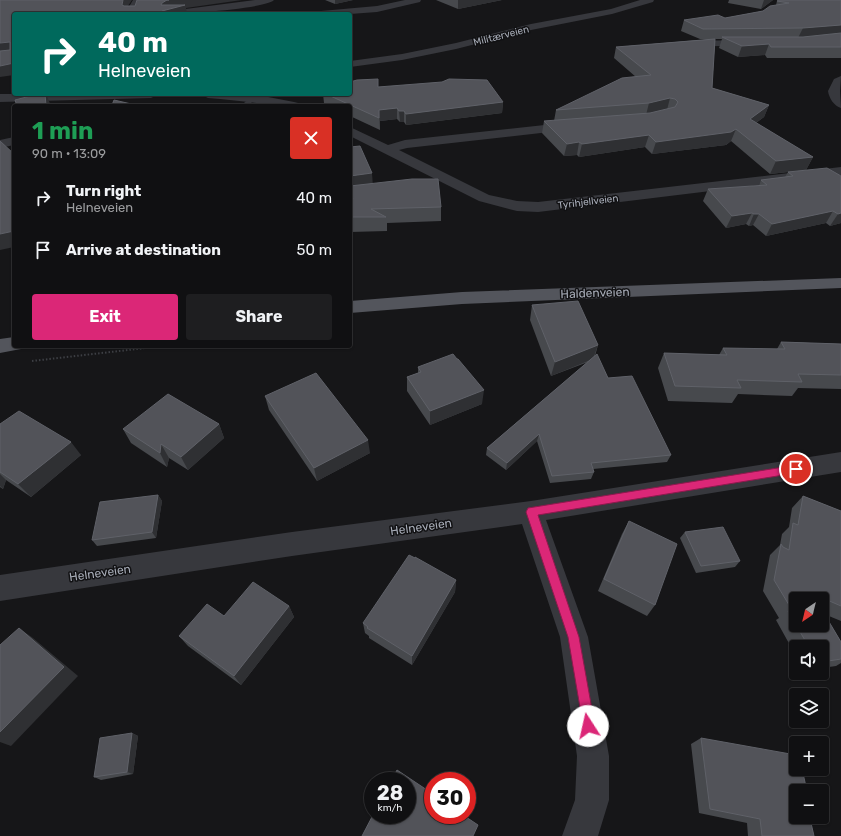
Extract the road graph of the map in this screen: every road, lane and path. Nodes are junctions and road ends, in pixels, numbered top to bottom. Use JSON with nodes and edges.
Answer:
{"nodes":[{"id":1,"x":137,"y":0,"type":"edge"},
{"id":2,"x":270,"y":0,"type":"edge"},
{"id":3,"x":417,"y":0,"type":"edge"},
{"id":4,"x":650,"y":0,"type":"edge"},
{"id":5,"x":132,"y":12,"type":"edge"},
{"id":6,"x":186,"y":12,"type":"edge"},
{"id":7,"x":343,"y":12,"type":"edge"},
{"id":8,"x":760,"y":43,"type":"edge"},
{"id":9,"x":671,"y":45,"type":"edge"},
{"id":10,"x":352,"y":64,"type":"edge"},
{"id":11,"x":841,"y":79,"type":"edge"},
{"id":12,"x":84,"y":96,"type":"edge"},
{"id":13,"x":125,"y":96,"type":"edge"},
{"id":14,"x":230,"y":96,"type":"edge"},
{"id":15,"x":0,"y":98,"type":"edge"},
{"id":16,"x":253,"y":98,"type":"junction"},
{"id":17,"x":115,"y":104,"type":"edge"},
{"id":18,"x":246,"y":104,"type":"edge"},
{"id":19,"x":284,"y":104,"type":"edge"},
{"id":20,"x":841,"y":104,"type":"edge"},
{"id":21,"x":586,"y":125,"type":"edge"},
{"id":22,"x":352,"y":132,"type":"edge"},
{"id":23,"x":12,"y":141,"type":"edge"},
{"id":24,"x":0,"y":144,"type":"edge"},
{"id":25,"x":389,"y":149,"type":"junction"},
{"id":26,"x":841,"y":171,"type":"edge"},
{"id":27,"x":454,"y":182,"type":"junction"},
{"id":28,"x":425,"y":185,"type":"edge"},
{"id":29,"x":841,"y":283,"type":"edge"},
{"id":30,"x":352,"y":306,"type":"edge"},
{"id":31,"x":12,"y":344,"type":"edge"},
{"id":32,"x":0,"y":346,"type":"edge"},
{"id":33,"x":145,"y":348,"type":"edge"},
{"id":34,"x":31,"y":361,"type":"dead end"},
{"id":35,"x":841,"y":462,"type":"edge"},
{"id":36,"x":531,"y":512,"type":"junction"},
{"id":37,"x":0,"y":588,"type":"edge"},
{"id":38,"x":580,"y":836,"type":"edge"}],
"edges":[{"from":1,"to":5,"type":"street"},
{"from":2,"to":6,"type":"street"},
{"from":3,"to":7,"type":"street"},
{"from":4,"to":10,"type":"street","name":"Militærveien"},
{"from":8,"to":9,"type":"street"},
{"from":11,"to":20,"type":"street"},
{"from":12,"to":15,"type":"street"},
{"from":13,"to":17,"type":"street"},
{"from":14,"to":16,"type":"street"},
{"from":16,"to":18,"type":"lane"},
{"from":16,"to":19,"type":"street"},
{"from":21,"to":25,"type":"street"},
{"from":22,"to":25,"type":"street","name":"Tyrihjellveien"},
{"from":23,"to":24,"type":"street"},
{"from":25,"to":27,"type":"street","name":"Tyrihjellveien"},
{"from":26,"to":27,"type":"street","name":"Tyrihjellveien"},
{"from":27,"to":28,"type":"street"},
{"from":29,"to":30,"type":"main road","name":"Haldenveien"},
{"from":31,"to":32,"type":"main road"},
{"from":33,"to":34,"type":"path"},
{"from":35,"to":36,"type":"street","name":"Helneveien"},
{"from":36,"to":37,"type":"street","name":"Helneveien"},
{"from":36,"to":38,"type":"street"}]}
